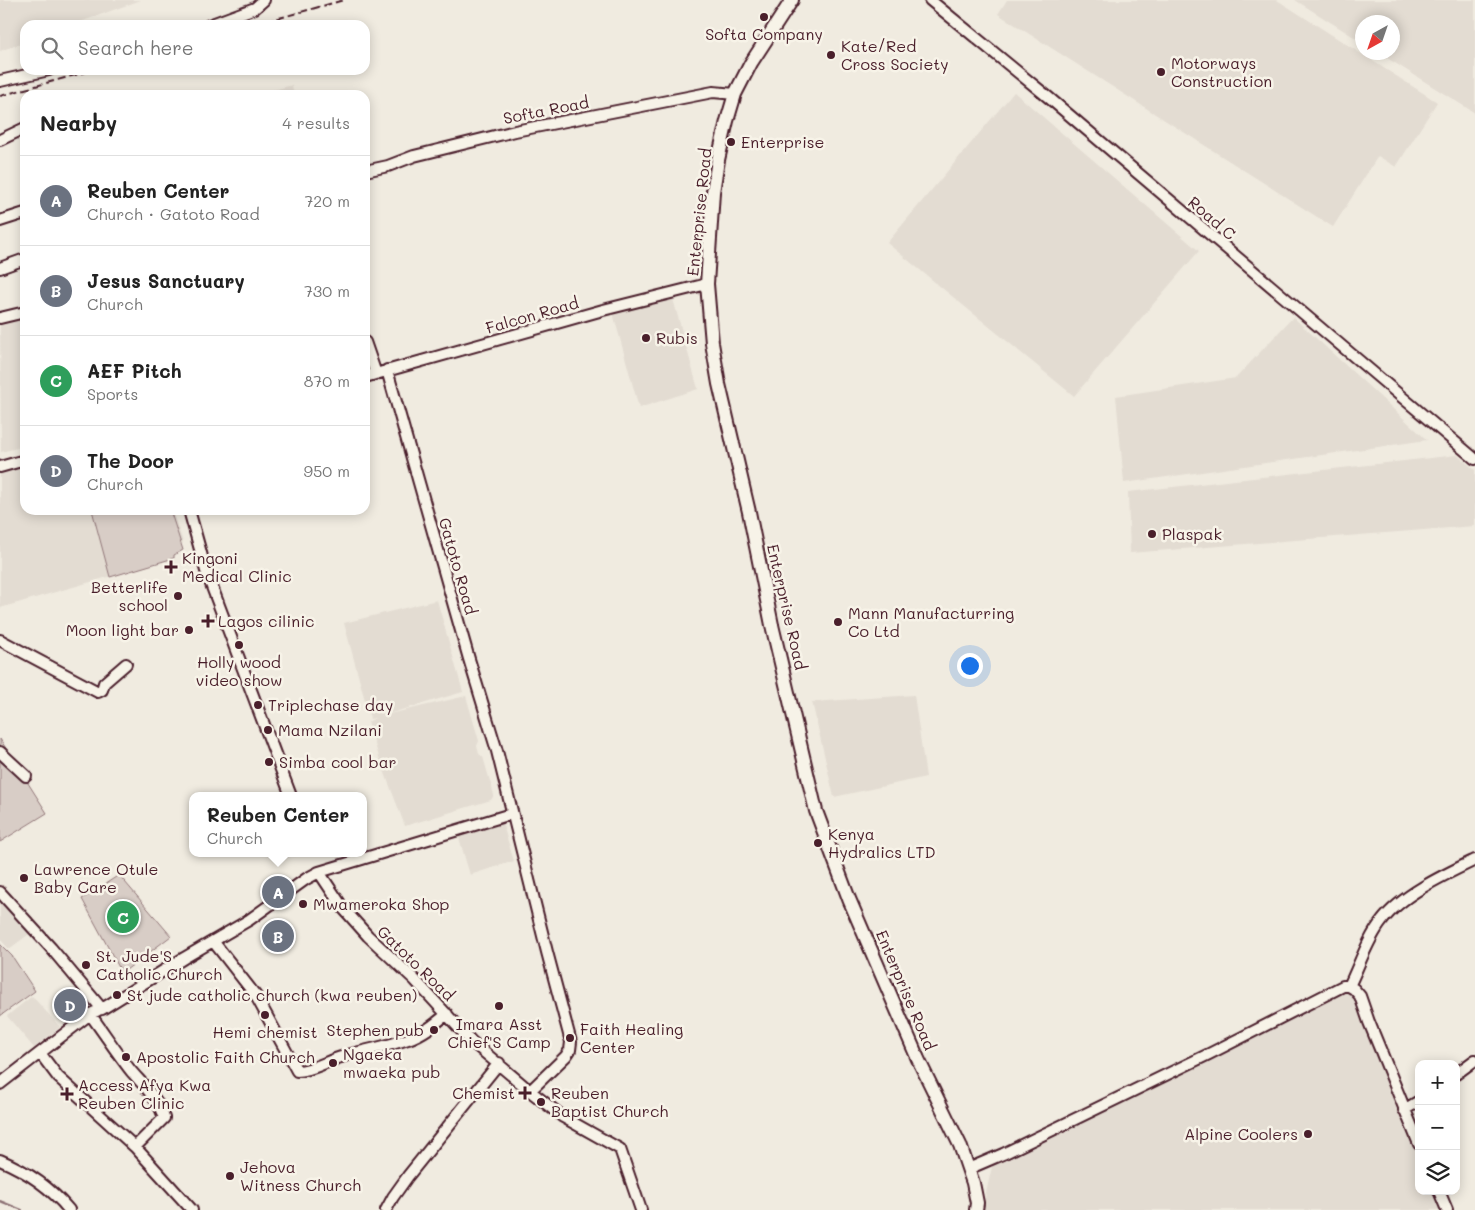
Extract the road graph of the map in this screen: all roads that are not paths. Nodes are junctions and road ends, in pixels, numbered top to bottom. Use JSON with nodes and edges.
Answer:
{"nodes":[{"id":1,"x":264,"y":0,"type":"edge"},
{"id":2,"x":792,"y":0,"type":"edge"},
{"id":3,"x":930,"y":0,"type":"edge"},
{"id":4,"x":223,"y":20,"type":"edge"},
{"id":5,"x":27,"y":75,"type":"edge"},
{"id":6,"x":0,"y":81,"type":"edge"},
{"id":7,"x":735,"y":94,"type":"junction"},
{"id":8,"x":20,"y":130,"type":"edge"},
{"id":9,"x":0,"y":140,"type":"edge"},
{"id":10,"x":370,"y":171,"type":"edge"},
{"id":11,"x":20,"y":215,"type":"edge"},
{"id":12,"x":0,"y":221,"type":"edge"},
{"id":13,"x":20,"y":262,"type":"edge"},
{"id":14,"x":0,"y":268,"type":"edge"},
{"id":15,"x":707,"y":284,"type":"junction"},
{"id":16,"x":20,"y":313,"type":"edge"},
{"id":17,"x":0,"y":318,"type":"edge"},
{"id":18,"x":370,"y":357,"type":"edge"},
{"id":19,"x":387,"y":370,"type":"junction"},
{"id":20,"x":376,"y":374,"type":"junction"},
{"id":21,"x":370,"y":376,"type":"edge"},
{"id":22,"x":1475,"y":459,"type":"edge"},
{"id":23,"x":20,"y":461,"type":"edge"},
{"id":24,"x":0,"y":467,"type":"edge"},
{"id":25,"x":190,"y":515,"type":"edge"},
{"id":26,"x":0,"y":640,"type":"edge"},
{"id":27,"x":126,"y":664,"type":"dead end"},
{"id":28,"x":0,"y":752,"type":"edge"},
{"id":29,"x":26,"y":776,"type":"dead end"},
{"id":30,"x":289,"y":792,"type":"edge"},
{"id":31,"x":512,"y":814,"type":"junction"},
{"id":32,"x":1475,"y":860,"type":"edge"},
{"id":33,"x":320,"y":872,"type":"junction"},
{"id":34,"x":2,"y":896,"type":"edge"},
{"id":35,"x":213,"y":941,"type":"junction"},
{"id":36,"x":1349,"y":986,"type":"junction"},
{"id":37,"x":102,"y":1009,"type":"junction"},
{"id":38,"x":90,"y":1014,"type":"junction"},
{"id":39,"x":447,"y":1014,"type":"junction"},
{"id":40,"x":40,"y":1053,"type":"junction"},
{"id":41,"x":1475,"y":1060,"type":"edge"},
{"id":42,"x":499,"y":1063,"type":"junction"},
{"id":43,"x":1460,"y":1071,"type":"edge"},
{"id":44,"x":0,"y":1084,"type":"edge"},
{"id":45,"x":530,"y":1091,"type":"junction"},
{"id":46,"x":1415,"y":1103,"type":"edge"},
{"id":47,"x":1404,"y":1110,"type":"junction"},
{"id":48,"x":1415,"y":1135,"type":"edge"},
{"id":49,"x":135,"y":1147,"type":"junction"},
{"id":50,"x":0,"y":1160,"type":"edge"},
{"id":51,"x":968,"y":1169,"type":"junction"},
{"id":52,"x":1441,"y":1195,"type":"edge"},
{"id":53,"x":68,"y":1210,"type":"edge"},
{"id":54,"x":192,"y":1210,"type":"edge"},
{"id":55,"x":386,"y":1210,"type":"edge"},
{"id":56,"x":641,"y":1210,"type":"edge"},
{"id":57,"x":976,"y":1210,"type":"edge"},
{"id":58,"x":1447,"y":1210,"type":"edge"}],
"edges":[{"from":1,"to":4,"type":"street"},
{"from":2,"to":7,"type":"main road","name":"Enterprise Road"},
{"from":3,"to":22,"type":"street","name":"Road C"},
{"from":5,"to":6,"type":"street"},
{"from":7,"to":10,"type":"street","name":"Softa Road"},
{"from":7,"to":15,"type":"main road","name":"Enterprise Road"},
{"from":8,"to":9,"type":"street"},
{"from":11,"to":12,"type":"street"},
{"from":13,"to":14,"type":"street"},
{"from":15,"to":19,"type":"street","name":"Falcon Road"},
{"from":15,"to":51,"type":"main road","name":"Enterprise Road"},
{"from":16,"to":17,"type":"street"},
{"from":18,"to":20,"type":"street"},
{"from":19,"to":20,"type":"street","name":"Falcon Road"},
{"from":19,"to":31,"type":"street","name":"Gatoto Road"},
{"from":20,"to":21,"type":"street","name":"Falcon Road"},
{"from":23,"to":24,"type":"street"},
{"from":25,"to":30,"type":"street"},
{"from":26,"to":27,"type":"street"},
{"from":28,"to":29,"type":"street"},
{"from":31,"to":33,"type":"street"},
{"from":31,"to":45,"type":"street","name":"Gatoto Road"},
{"from":32,"to":36,"type":"street"},
{"from":33,"to":35,"type":"street"},
{"from":33,"to":39,"type":"street","name":"Gatoto Road"},
{"from":34,"to":37,"type":"street"},
{"from":35,"to":37,"type":"street"},
{"from":35,"to":39,"type":"street"},
{"from":36,"to":47,"type":"street"},
{"from":36,"to":51,"type":"street"},
{"from":37,"to":38,"type":"street"},
{"from":38,"to":40,"type":"street"},
{"from":38,"to":49,"type":"street"},
{"from":39,"to":42,"type":"street","name":"Gatoto Road"},
{"from":40,"to":44,"type":"street"},
{"from":40,"to":49,"type":"street"},
{"from":41,"to":43,"type":"street"},
{"from":42,"to":45,"type":"street","name":"Gatoto Road"},
{"from":42,"to":55,"type":"street"},
{"from":45,"to":56,"type":"street","name":"Gatoto Road"},
{"from":46,"to":47,"type":"street"},
{"from":47,"to":48,"type":"street"},
{"from":49,"to":54,"type":"street"},
{"from":50,"to":53,"type":"street"},
{"from":51,"to":57,"type":"main road","name":"Enterprise Road"},
{"from":52,"to":58,"type":"street"}]}
